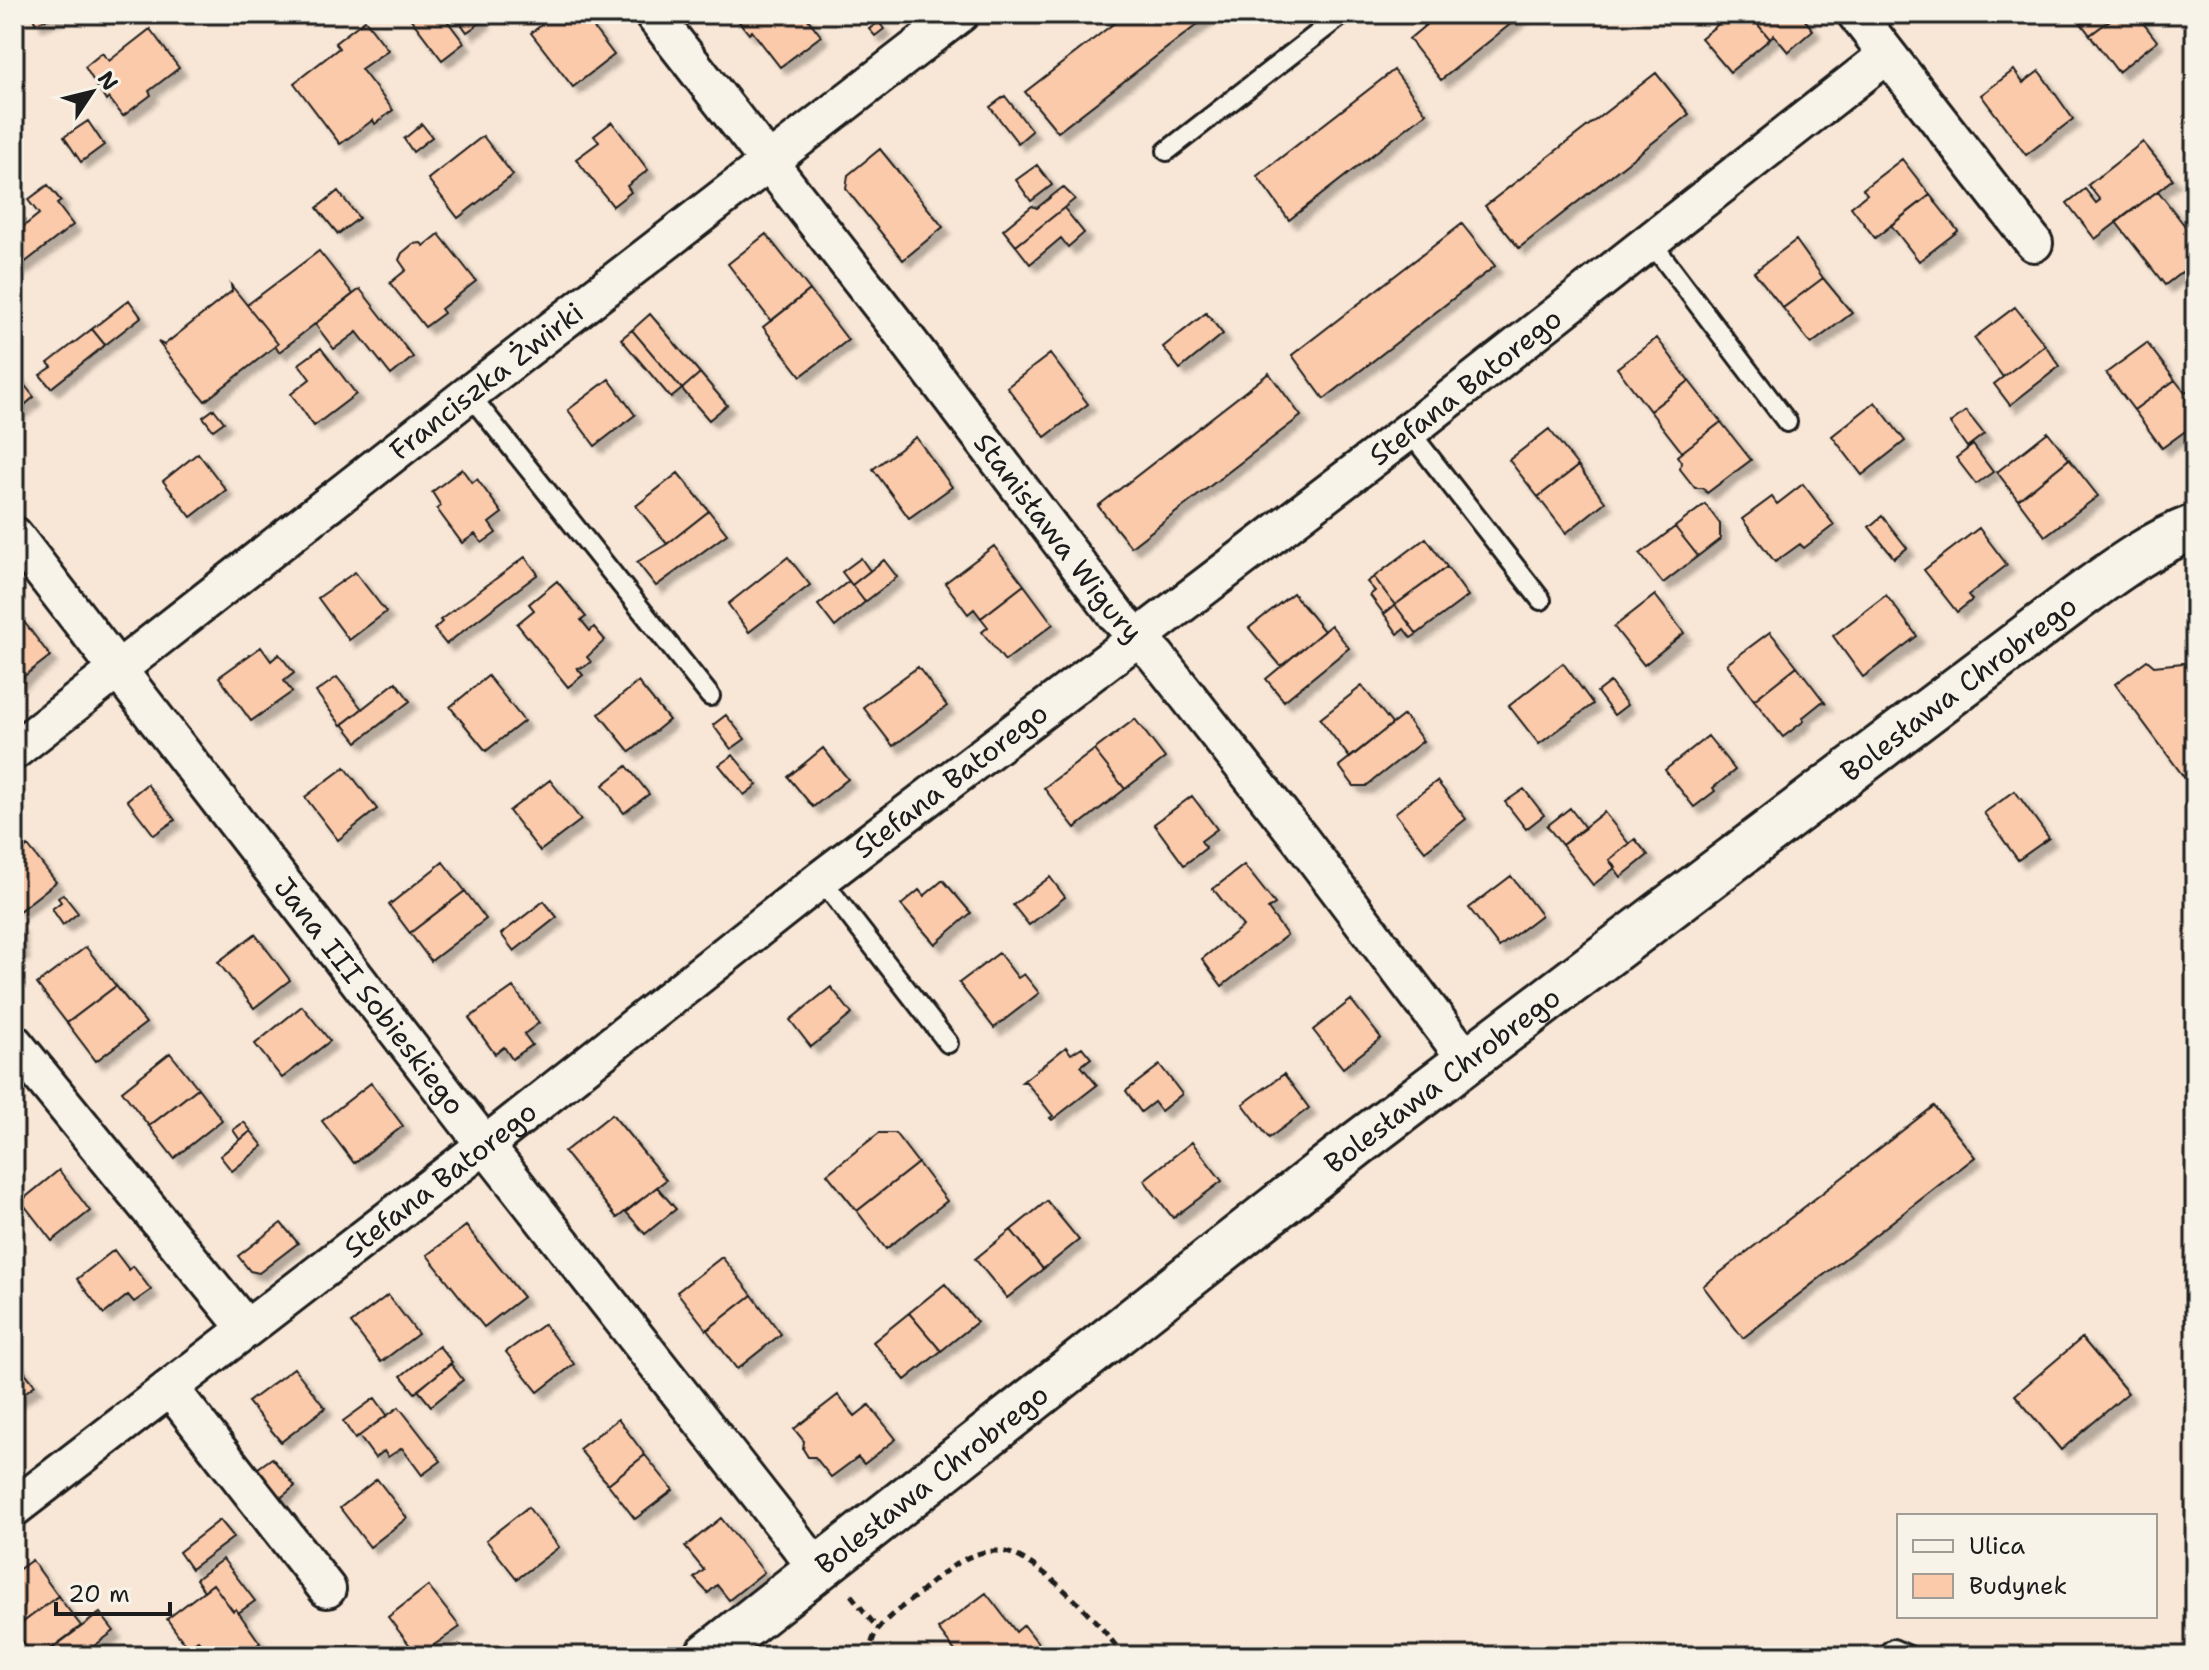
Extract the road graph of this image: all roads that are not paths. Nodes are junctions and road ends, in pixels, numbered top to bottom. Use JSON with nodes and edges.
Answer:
{"nodes":[{"id":1,"x":653,"y":14,"type":"edge"},
{"id":2,"x":960,"y":14,"type":"edge"},
{"id":3,"x":1343,"y":14,"type":"edge"},
{"id":4,"x":1856,"y":14,"type":"edge"},
{"id":5,"x":1887,"y":55,"type":"junction"},
{"id":6,"x":1167,"y":151,"type":"dead end"},
{"id":7,"x":767,"y":163,"type":"junction"},
{"id":8,"x":1651,"y":242,"type":"junction"},
{"id":9,"x":2034,"y":243,"type":"dead end"},
{"id":10,"x":469,"y":394,"type":"junction"},
{"id":11,"x":1787,"y":422,"type":"dead end"},
{"id":12,"x":1409,"y":431,"type":"junction"},
{"id":13,"x":2195,"y":527,"type":"edge"},
{"id":14,"x":14,"y":535,"type":"edge"},
{"id":15,"x":1541,"y":600,"type":"dead end"},
{"id":16,"x":1138,"y":639,"type":"junction"},
{"id":17,"x":119,"y":671,"type":"junction"},
{"id":18,"x":710,"y":696,"type":"dead end"},
{"id":19,"x":14,"y":751,"type":"edge"},
{"id":20,"x":821,"y":879,"type":"junction"},
{"id":21,"x":14,"y":1043,"type":"edge"},
{"id":22,"x":948,"y":1043,"type":"dead end"},
{"id":23,"x":1467,"y":1060,"type":"junction"},
{"id":24,"x":485,"y":1145,"type":"junction"},
{"id":25,"x":246,"y":1328,"type":"junction"},
{"id":26,"x":170,"y":1388,"type":"junction"},
{"id":27,"x":14,"y":1508,"type":"edge"},
{"id":28,"x":817,"y":1568,"type":"junction"},
{"id":29,"x":327,"y":1589,"type":"dead end"},
{"id":30,"x":707,"y":1656,"type":"edge"},
{"id":31,"x":1884,"y":1656,"type":"edge"},
{"id":32,"x":1909,"y":1656,"type":"edge"}],
"edges":[{"from":1,"to":7,"type":"street","name":"Stanisława Wigury"},
{"from":2,"to":7,"type":"street","name":"Franciszka Żwirki"},
{"from":3,"to":6,"type":"lane"},
{"from":4,"to":5,"type":"street"},
{"from":5,"to":8,"type":"street","name":"Stefana Batorego"},
{"from":5,"to":9,"type":"street"},
{"from":7,"to":10,"type":"street","name":"Franciszka Żwirki"},
{"from":7,"to":16,"type":"street","name":"Stanisława Wigury"},
{"from":8,"to":11,"type":"lane"},
{"from":8,"to":12,"type":"street","name":"Stefana Batorego"},
{"from":10,"to":17,"type":"street","name":"Franciszka Żwirki"},
{"from":10,"to":18,"type":"lane"},
{"from":12,"to":15,"type":"lane"},
{"from":12,"to":16,"type":"street","name":"Stefana Batorego"},
{"from":13,"to":23,"type":"street","name":"Bolesława Chrobrego"},
{"from":14,"to":17,"type":"street","name":"Jana III Sobieskiego"},
{"from":16,"to":20,"type":"street","name":"Stefana Batorego"},
{"from":16,"to":23,"type":"street","name":"Stanisława Wigury"},
{"from":17,"to":19,"type":"street","name":"Franciszka Żwirki"},
{"from":17,"to":24,"type":"street","name":"Jana III Sobieskiego"},
{"from":20,"to":22,"type":"lane"},
{"from":20,"to":24,"type":"street","name":"Stefana Batorego"},
{"from":21,"to":25,"type":"street"},
{"from":23,"to":28,"type":"street","name":"Bolesława Chrobrego"},
{"from":24,"to":25,"type":"street","name":"Stefana Batorego"},
{"from":24,"to":28,"type":"street","name":"Jana III Sobieskiego"},
{"from":25,"to":26,"type":"street","name":"Stefana Batorego"},
{"from":26,"to":27,"type":"street","name":"Stefana Batorego"},
{"from":26,"to":29,"type":"street"},
{"from":28,"to":30,"type":"street","name":"Bolesława Chrobrego"},
{"from":31,"to":32,"type":"lane"}]}
